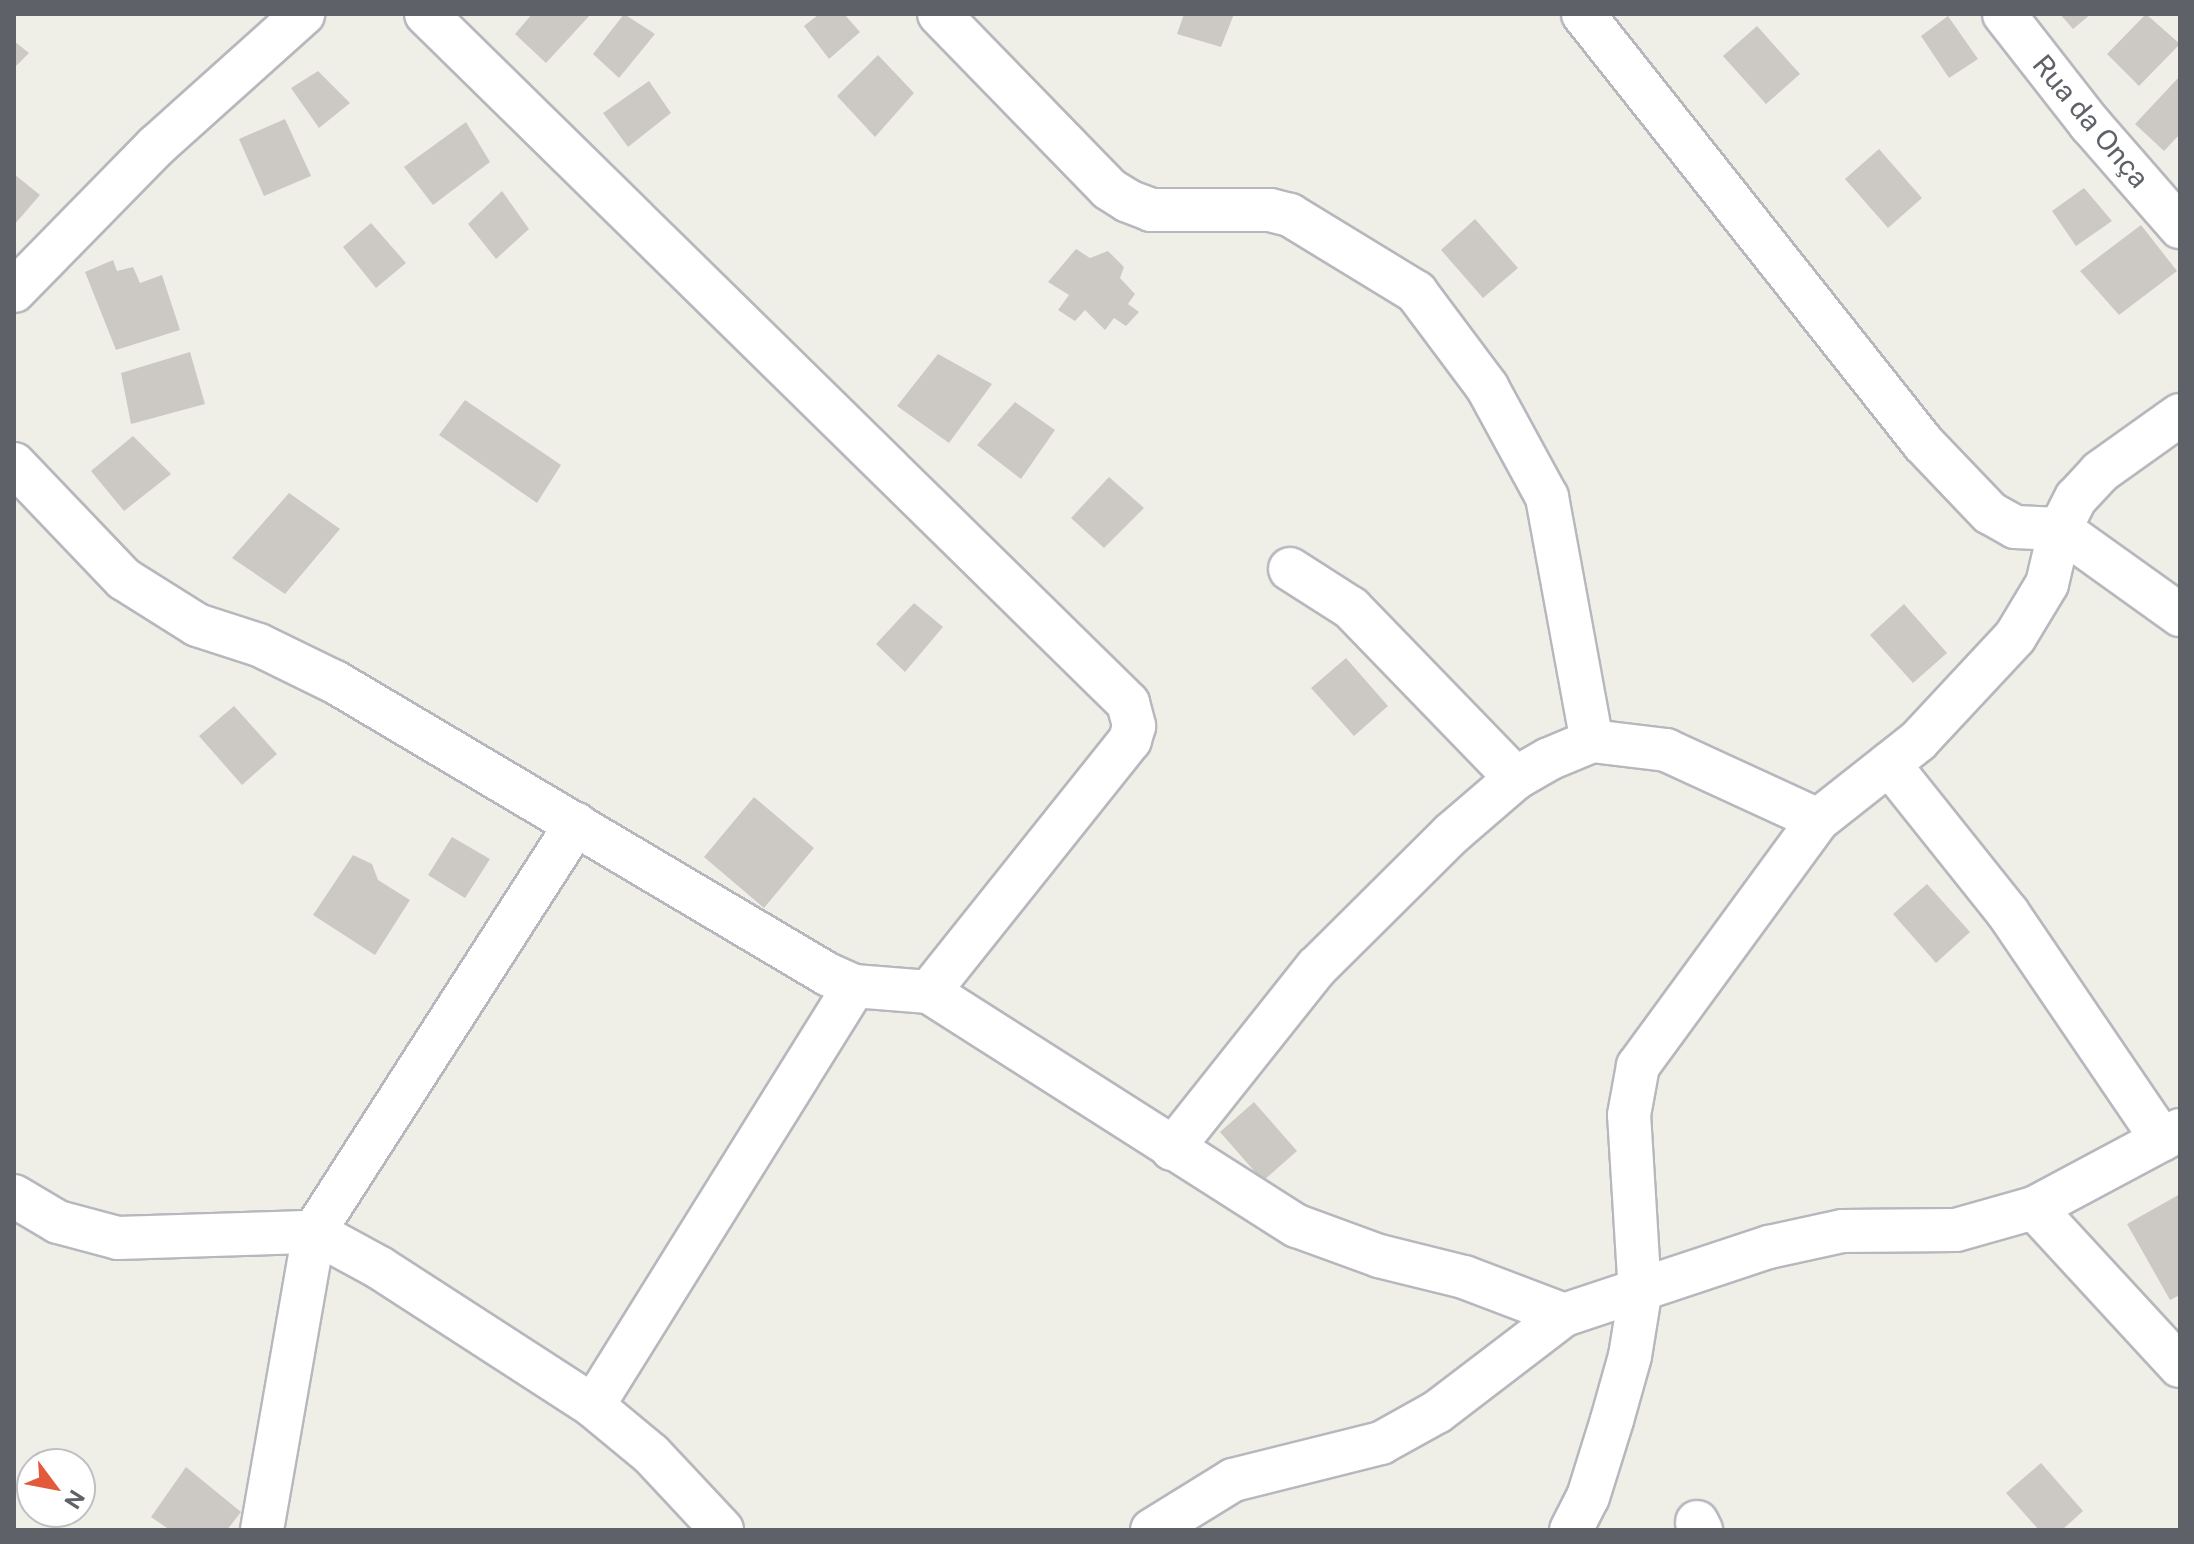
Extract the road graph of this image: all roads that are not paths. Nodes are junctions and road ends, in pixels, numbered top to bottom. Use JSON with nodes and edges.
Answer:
{"nodes":[{"id":1,"x":303,"y":14,"type":"edge"},
{"id":2,"x":426,"y":14,"type":"edge"},
{"id":3,"x":939,"y":14,"type":"edge"},
{"id":4,"x":1583,"y":14,"type":"edge"},
{"id":5,"x":2004,"y":14,"type":"edge"},
{"id":6,"x":2180,"y":227,"type":"edge"},
{"id":7,"x":14,"y":291,"type":"edge"},
{"id":8,"x":2180,"y":415,"type":"edge"},
{"id":9,"x":14,"y":464,"type":"edge"},
{"id":10,"x":2060,"y":529,"type":"junction"},
{"id":11,"x":1290,"y":569,"type":"dead end"},
{"id":12,"x":2180,"y":615,"type":"edge"},
{"id":13,"x":1592,"y":741,"type":"junction"},
{"id":14,"x":1889,"y":764,"type":"junction"},
{"id":15,"x":1516,"y":778,"type":"junction"},
{"id":16,"x":1818,"y":820,"type":"junction"},
{"id":17,"x":576,"y":824,"type":"junction"},
{"id":18,"x":854,"y":986,"type":"junction"},
{"id":19,"x":929,"y":992,"type":"junction"},
{"id":20,"x":2171,"y":1135,"type":"edge"},
{"id":21,"x":1172,"y":1149,"type":"junction"},
{"id":22,"x":14,"y":1196,"type":"edge"},
{"id":23,"x":2034,"y":1208,"type":"junction"},
{"id":24,"x":314,"y":1232,"type":"junction"},
{"id":25,"x":1640,"y":1294,"type":"junction"},
{"id":26,"x":1564,"y":1315,"type":"junction"},
{"id":27,"x":2180,"y":1366,"type":"edge"},
{"id":28,"x":593,"y":1406,"type":"junction"},
{"id":29,"x":262,"y":1530,"type":"edge"},
{"id":30,"x":722,"y":1530,"type":"edge"},
{"id":31,"x":1152,"y":1530,"type":"edge"},
{"id":32,"x":1571,"y":1530,"type":"edge"}],
"edges":[{"from":1,"to":7,"type":"street"},
{"from":2,"to":19,"type":"street"},
{"from":3,"to":13,"type":"street"},
{"from":4,"to":10,"type":"street"},
{"from":5,"to":6,"type":"street","name":"Rua da Onça"},
{"from":8,"to":10,"type":"street"},
{"from":9,"to":17,"type":"street"},
{"from":10,"to":12,"type":"street"},
{"from":10,"to":14,"type":"street"},
{"from":11,"to":15,"type":"street"},
{"from":13,"to":15,"type":"street"},
{"from":13,"to":16,"type":"street"},
{"from":14,"to":16,"type":"street"},
{"from":14,"to":20,"type":"street"},
{"from":15,"to":21,"type":"street"},
{"from":16,"to":25,"type":"street"},
{"from":17,"to":18,"type":"street"},
{"from":17,"to":24,"type":"street"},
{"from":18,"to":19,"type":"street"},
{"from":18,"to":28,"type":"street"},
{"from":19,"to":21,"type":"street"},
{"from":20,"to":23,"type":"street"},
{"from":21,"to":26,"type":"street"},
{"from":22,"to":24,"type":"street"},
{"from":23,"to":25,"type":"street"},
{"from":23,"to":27,"type":"street"},
{"from":24,"to":28,"type":"street"},
{"from":24,"to":29,"type":"street"},
{"from":25,"to":26,"type":"street"},
{"from":25,"to":32,"type":"street"},
{"from":26,"to":31,"type":"street"},
{"from":28,"to":30,"type":"street"}]}
